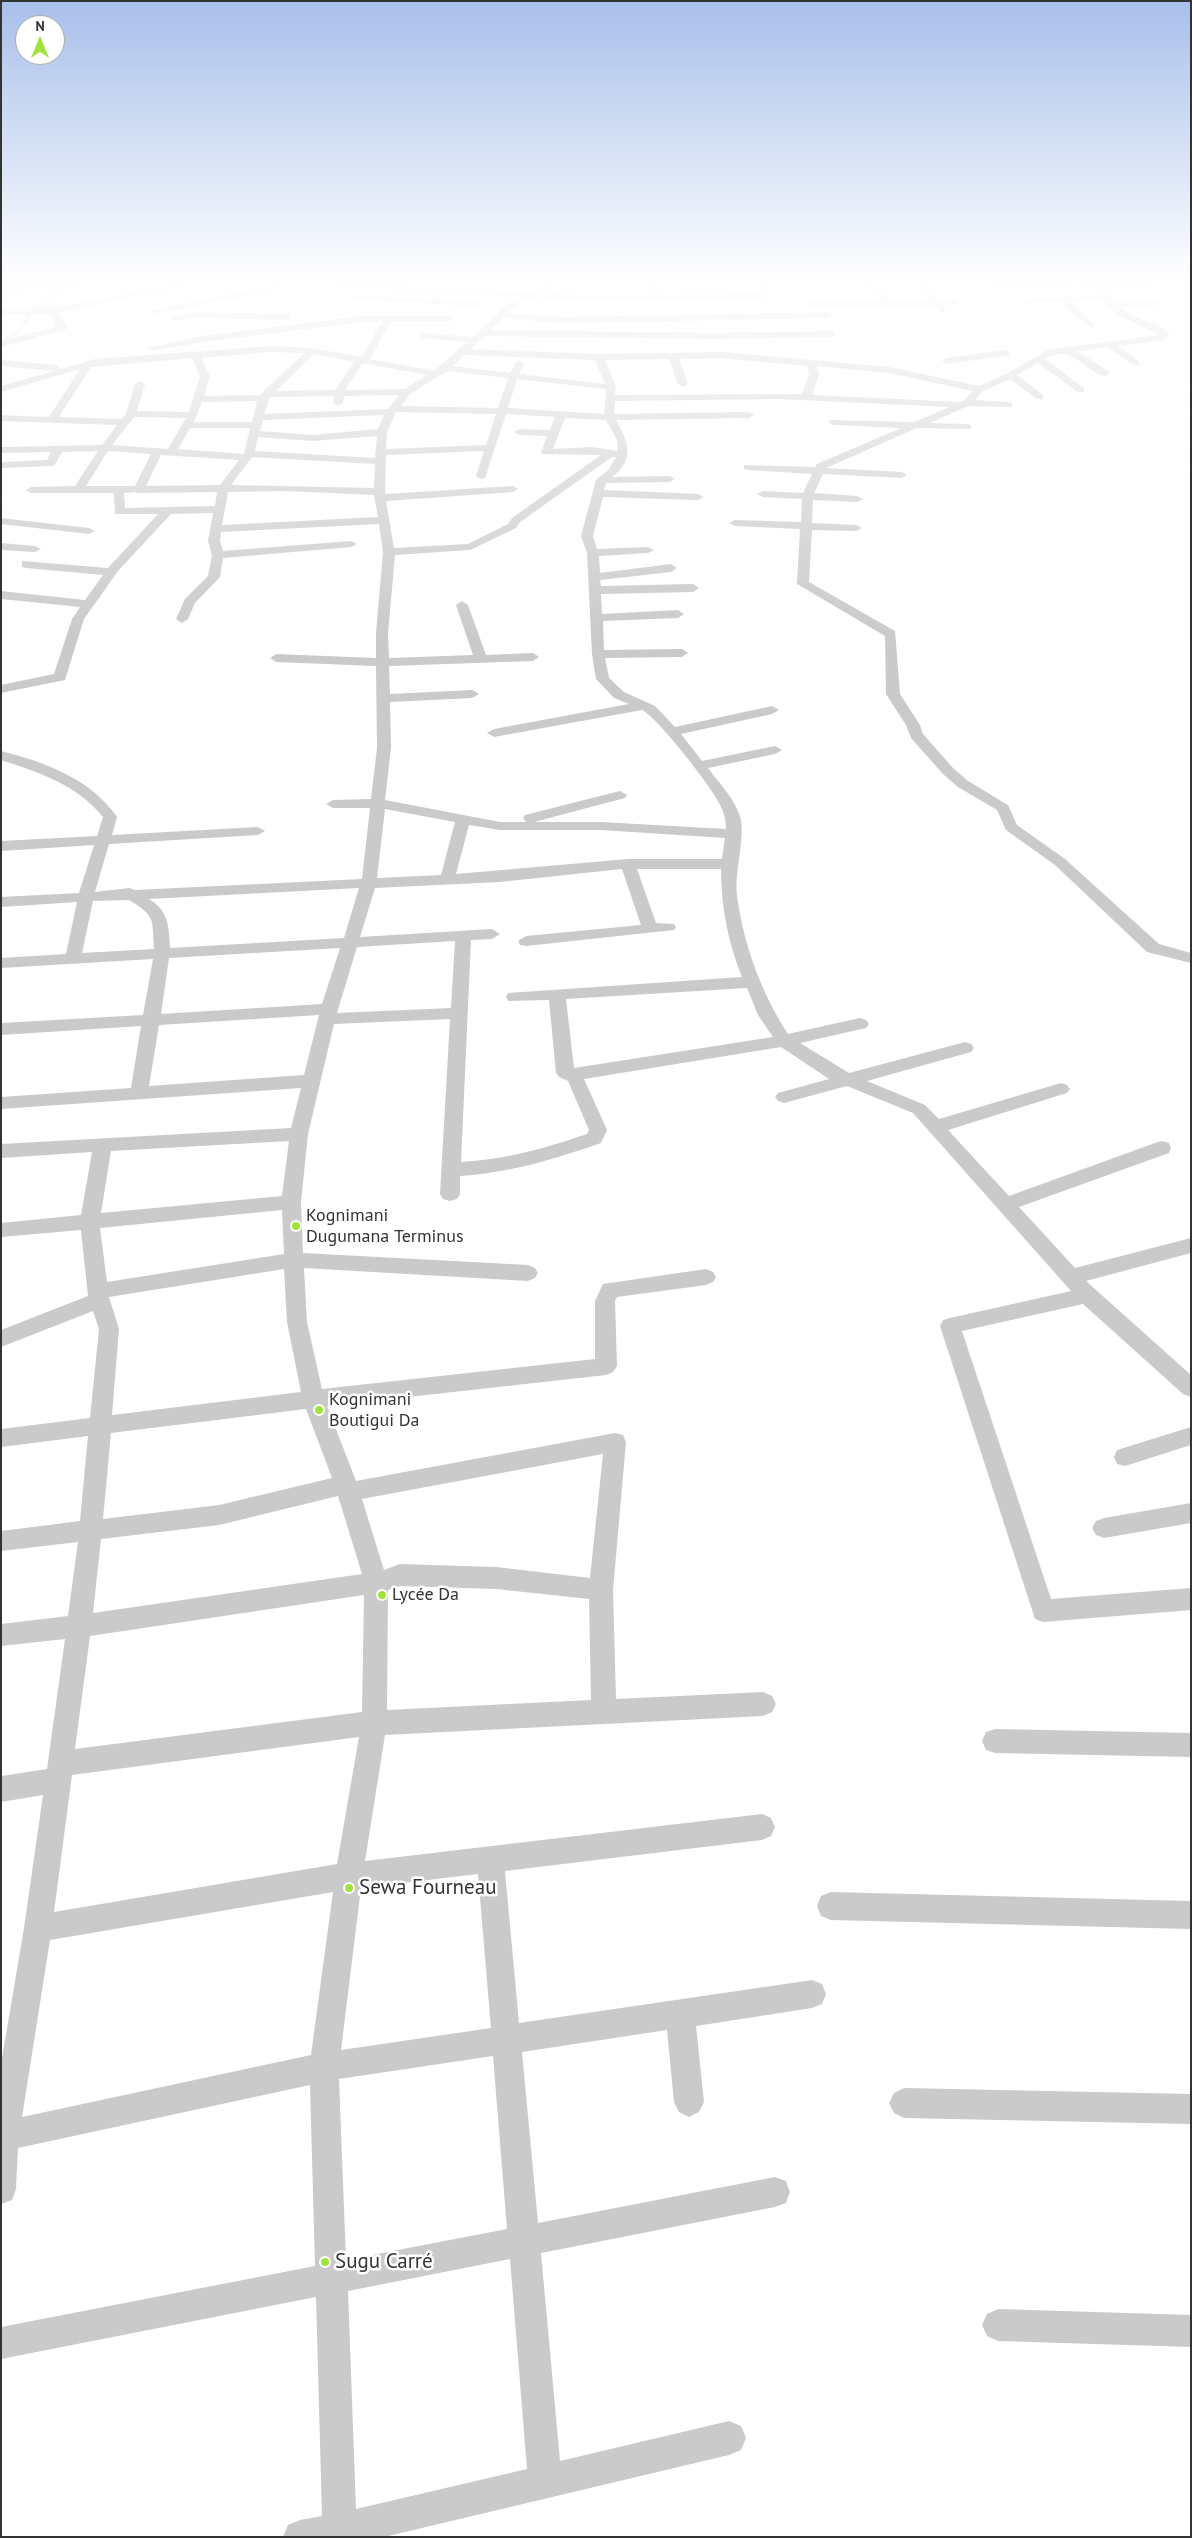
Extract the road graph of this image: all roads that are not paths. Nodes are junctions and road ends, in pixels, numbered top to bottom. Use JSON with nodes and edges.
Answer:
{"nodes":[{"id":1,"x":60,"y":400,"type":"edge"},
{"id":2,"x":134,"y":400,"type":"edge"},
{"id":3,"x":198,"y":400,"type":"edge"},
{"id":4,"x":264,"y":400,"type":"edge"},
{"id":5,"x":339,"y":400,"type":"edge"},
{"id":6,"x":400,"y":400,"type":"edge"},
{"id":7,"x":505,"y":400,"type":"edge"},
{"id":8,"x":610,"y":400,"type":"edge"},
{"id":9,"x":898,"y":400,"type":"edge"},
{"id":10,"x":969,"y":400,"type":"edge"},
{"id":11,"x":966,"y":403,"type":"junction"},
{"id":12,"x":1008,"y":405,"type":"dead end"},
{"id":13,"x":392,"y":410,"type":"junction"},
{"id":14,"x":502,"y":411,"type":"junction"},
{"id":15,"x":556,"y":411,"type":"junction"},
{"id":16,"x":338,"y":414,"type":"junction"},
{"id":17,"x":193,"y":415,"type":"junction"},
{"id":18,"x":749,"y":416,"type":"dead end"},
{"id":19,"x":609,"y":417,"type":"junction"},
{"id":20,"x":1,"y":418,"type":"edge"},
{"id":21,"x":128,"y":418,"type":"junction"},
{"id":22,"x":833,"y":422,"type":"dead end"},
{"id":23,"x":186,"y":425,"type":"junction"},
{"id":24,"x":256,"y":425,"type":"junction"},
{"id":25,"x":916,"y":425,"type":"junction"},
{"id":26,"x":41,"y":426,"type":"junction"},
{"id":27,"x":967,"y":427,"type":"dead end"},
{"id":28,"x":382,"y":432,"type":"junction"},
{"id":29,"x":519,"y":432,"type":"dead end"},
{"id":30,"x":554,"y":433,"type":"junction"},
{"id":31,"x":337,"y":435,"type":"junction"},
{"id":32,"x":105,"y":448,"type":"junction"},
{"id":33,"x":490,"y":448,"type":"junction"},
{"id":34,"x":27,"y":449,"type":"junction"},
{"id":35,"x":59,"y":449,"type":"junction"},
{"id":36,"x":1,"y":450,"type":"edge"},
{"id":37,"x":158,"y":451,"type":"junction"},
{"id":38,"x":171,"y":452,"type":"junction"},
{"id":39,"x":608,"y":454,"type":"junction"},
{"id":40,"x":623,"y":454,"type":"junction"},
{"id":41,"x":248,"y":456,"type":"junction"},
{"id":42,"x":381,"y":456,"type":"junction"},
{"id":43,"x":1,"y":465,"type":"edge"},
{"id":44,"x":748,"y":467,"type":"dead end"},
{"id":45,"x":819,"y":471,"type":"junction"},
{"id":46,"x":902,"y":475,"type":"dead end"},
{"id":47,"x":481,"y":476,"type":"dead end"},
{"id":48,"x":670,"y":479,"type":"dead end"},
{"id":49,"x":601,"y":480,"type":"junction"},
{"id":50,"x":223,"y":489,"type":"junction"},
{"id":51,"x":513,"y":489,"type":"dead end"},
{"id":52,"x":32,"y":490,"type":"dead end"},
{"id":53,"x":78,"y":490,"type":"junction"},
{"id":54,"x":119,"y":490,"type":"junction"},
{"id":55,"x":138,"y":490,"type":"junction"},
{"id":56,"x":598,"y":493,"type":"junction"},
{"id":57,"x":763,"y":494,"type":"dead end"},
{"id":58,"x":379,"y":495,"type":"junction"},
{"id":59,"x":698,"y":497,"type":"dead end"},
{"id":60,"x":808,"y":497,"type":"junction"},
{"id":61,"x":857,"y":499,"type":"dead end"},
{"id":62,"x":220,"y":510,"type":"junction"},
{"id":63,"x":168,"y":511,"type":"junction"},
{"id":64,"x":383,"y":520,"type":"junction"},
{"id":65,"x":1,"y":521,"type":"edge"},
{"id":66,"x":735,"y":523,"type":"dead end"},
{"id":67,"x":806,"y":525,"type":"junction"},
{"id":68,"x":856,"y":528,"type":"dead end"},
{"id":69,"x":216,"y":529,"type":"junction"},
{"id":70,"x":88,"y":530,"type":"dead end"},
{"id":71,"x":351,"y":544,"type":"dead end"},
{"id":72,"x":1,"y":546,"type":"edge"},
{"id":73,"x":35,"y":549,"type":"dead end"},
{"id":74,"x":648,"y":550,"type":"dead end"},
{"id":75,"x":389,"y":552,"type":"junction"},
{"id":76,"x":592,"y":553,"type":"junction"},
{"id":77,"x":218,"y":555,"type":"junction"},
{"id":78,"x":26,"y":564,"type":"dead end"},
{"id":79,"x":671,"y":568,"type":"dead end"},
{"id":80,"x":111,"y":572,"type":"junction"},
{"id":81,"x":594,"y":576,"type":"junction"},
{"id":82,"x":692,"y":588,"type":"dead end"},
{"id":83,"x":594,"y":590,"type":"junction"},
{"id":84,"x":1,"y":595,"type":"edge"},
{"id":85,"x":89,"y":604,"type":"junction"},
{"id":86,"x":462,"y":604,"type":"dead end"},
{"id":87,"x":678,"y":614,"type":"dead end"},
{"id":88,"x":596,"y":618,"type":"junction"},
{"id":89,"x":182,"y":619,"type":"dead end"},
{"id":90,"x":682,"y":653,"type":"dead end"},
{"id":91,"x":598,"y":654,"type":"junction"},
{"id":92,"x":533,"y":657,"type":"dead end"},
{"id":93,"x":276,"y":658,"type":"dead end"},
{"id":94,"x":481,"y":659,"type":"junction"},
{"id":95,"x":382,"y":662,"type":"junction"},
{"id":96,"x":1,"y":689,"type":"edge"},
{"id":97,"x":472,"y":694,"type":"dead end"},
{"id":98,"x":383,"y":698,"type":"junction"},
{"id":99,"x":642,"y":706,"type":"junction"},
{"id":100,"x":772,"y":710,"type":"dead end"},
{"id":101,"x":672,"y":732,"type":"junction"},
{"id":102,"x":494,"y":733,"type":"dead end"},
{"id":103,"x":775,"y":750,"type":"dead end"},
{"id":104,"x":1,"y":755,"type":"edge"},
{"id":105,"x":699,"y":766,"type":"junction"},
{"id":106,"x":620,"y":795,"type":"dead end"},
{"id":107,"x":378,"y":803,"type":"junction"},
{"id":108,"x":333,"y":804,"type":"dead end"},
{"id":109,"x":463,"y":819,"type":"junction"},
{"id":110,"x":500,"y":826,"type":"junction"},
{"id":111,"x":258,"y":831,"type":"dead end"},
{"id":112,"x":734,"y":834,"type":"junction"},
{"id":113,"x":103,"y":840,"type":"junction"},
{"id":114,"x":1,"y":846,"type":"edge"},
{"id":115,"x":628,"y":864,"type":"junction"},
{"id":116,"x":729,"y":864,"type":"junction"},
{"id":117,"x":92,"y":879,"type":"junction"},
{"id":118,"x":447,"y":880,"type":"junction"},
{"id":119,"x":370,"y":883,"type":"junction"},
{"id":120,"x":133,"y":894,"type":"junction"},
{"id":121,"x":86,"y":897,"type":"junction"},
{"id":122,"x":1,"y":902,"type":"edge"},
{"id":123,"x":668,"y":927,"type":"dead end"},
{"id":124,"x":650,"y":929,"type":"junction"},
{"id":125,"x":492,"y":934,"type":"dead end"},
{"id":126,"x":463,"y":936,"type":"junction"},
{"id":127,"x":526,"y":941,"type":"dead end"},
{"id":128,"x":350,"y":942,"type":"junction"},
{"id":129,"x":162,"y":954,"type":"junction"},
{"id":130,"x":1191,"y":958,"type":"edge"},
{"id":131,"x":73,"y":959,"type":"junction"},
{"id":132,"x":1,"y":963,"type":"edge"},
{"id":133,"x":753,"y":982,"type":"junction"},
{"id":134,"x":557,"y":994,"type":"junction"},
{"id":135,"x":514,"y":997,"type":"dead end"},
{"id":136,"x":459,"y":1013,"type":"junction"},
{"id":137,"x":328,"y":1014,"type":"junction"},
{"id":138,"x":151,"y":1020,"type":"junction"},
{"id":139,"x":860,"y":1024,"type":"dead end"},
{"id":140,"x":1,"y":1029,"type":"edge"},
{"id":141,"x":784,"y":1041,"type":"junction"},
{"id":142,"x":965,"y":1048,"type":"dead end"},
{"id":143,"x":574,"y":1075,"type":"junction"},
{"id":144,"x":848,"y":1080,"type":"junction"},
{"id":145,"x":312,"y":1081,"type":"junction"},
{"id":146,"x":1060,"y":1089,"type":"dead end"},
{"id":147,"x":139,"y":1094,"type":"junction"},
{"id":148,"x":784,"y":1097,"type":"dead end"},
{"id":149,"x":1,"y":1103,"type":"edge"},
{"id":150,"x":934,"y":1127,"type":"junction"},
{"id":151,"x":299,"y":1134,"type":"junction"},
{"id":152,"x":103,"y":1144,"type":"junction"},
{"id":153,"x":1162,"y":1148,"type":"dead end"},
{"id":154,"x":1,"y":1150,"type":"edge"},
{"id":155,"x":451,"y":1170,"type":"junction"},
{"id":156,"x":450,"y":1194,"type":"dead end"},
{"id":157,"x":291,"y":1202,"type":"junction"},
{"id":158,"x":1005,"y":1204,"type":"junction"},
{"id":159,"x":90,"y":1222,"type":"junction"},
{"id":160,"x":1,"y":1230,"type":"edge"},
{"id":161,"x":1191,"y":1245,"type":"edge"},
{"id":162,"x":294,"y":1260,"type":"junction"},
{"id":163,"x":528,"y":1273,"type":"dead end"},
{"id":164,"x":1071,"y":1277,"type":"junction"},
{"id":165,"x":706,"y":1278,"type":"dead end"},
{"id":166,"x":98,"y":1295,"type":"junction"},
{"id":167,"x":1087,"y":1295,"type":"junction"},
{"id":168,"x":1,"y":1339,"type":"edge"},
{"id":169,"x":1191,"y":1388,"type":"edge"},
{"id":170,"x":313,"y":1398,"type":"junction"},
{"id":171,"x":101,"y":1426,"type":"junction"},
{"id":172,"x":1191,"y":1436,"type":"edge"},
{"id":173,"x":1,"y":1438,"type":"edge"},
{"id":174,"x":1125,"y":1457,"type":"dead end"},
{"id":175,"x":347,"y":1488,"type":"junction"},
{"id":176,"x":1191,"y":1513,"type":"edge"},
{"id":177,"x":1104,"y":1528,"type":"dead end"},
{"id":178,"x":91,"y":1530,"type":"junction"},
{"id":179,"x":1,"y":1541,"type":"edge"},
{"id":180,"x":376,"y":1583,"type":"junction"},
{"id":181,"x":601,"y":1590,"type":"junction"},
{"id":182,"x":1191,"y":1599,"type":"edge"},
{"id":183,"x":79,"y":1626,"type":"junction"},
{"id":184,"x":1,"y":1635,"type":"edge"},
{"id":185,"x":763,"y":1704,"type":"dead end"},
{"id":186,"x":604,"y":1712,"type":"junction"},
{"id":187,"x":374,"y":1723,"type":"junction"},
{"id":188,"x":995,"y":1741,"type":"dead end"},
{"id":189,"x":1191,"y":1745,"type":"edge"},
{"id":190,"x":59,"y":1772,"type":"junction"},
{"id":191,"x":1,"y":1789,"type":"edge"},
{"id":192,"x":762,"y":1827,"type":"dead end"},
{"id":193,"x":490,"y":1860,"type":"junction"},
{"id":194,"x":349,"y":1876,"type":"junction"},
{"id":195,"x":832,"y":1906,"type":"dead end"},
{"id":196,"x":1191,"y":1914,"type":"edge"},
{"id":197,"x":38,"y":1928,"type":"junction"},
{"id":198,"x":812,"y":1994,"type":"dead end"},
{"id":199,"x":680,"y":2013,"type":"junction"},
{"id":200,"x":506,"y":2039,"type":"junction"},
{"id":201,"x":324,"y":2067,"type":"junction"},
{"id":202,"x":689,"y":2102,"type":"dead end"},
{"id":203,"x":904,"y":2103,"type":"dead end"},
{"id":204,"x":1191,"y":2109,"type":"edge"},
{"id":205,"x":3,"y":2137,"type":"edge"},
{"id":206,"x":1,"y":2189,"type":"edge"},
{"id":207,"x":775,"y":2192,"type":"dead end"},
{"id":208,"x":524,"y":2241,"type":"junction"},
{"id":209,"x":331,"y":2279,"type":"junction"},
{"id":210,"x":998,"y":2325,"type":"dead end"},
{"id":211,"x":1191,"y":2331,"type":"edge"},
{"id":212,"x":1,"y":2343,"type":"edge"},
{"id":213,"x":729,"y":2438,"type":"dead end"},
{"id":214,"x":546,"y":2481,"type":"junction"},
{"id":215,"x":339,"y":2533,"type":"edge"},
{"id":216,"x":300,"y":2537,"type":"edge"}],
"edges":[{"from":1,"to":26,"type":"street"},
{"from":2,"to":21,"type":"street"},
{"from":3,"to":17,"type":"street"},
{"from":4,"to":24,"type":"street"},
{"from":5,"to":16,"type":"street"},
{"from":6,"to":13,"type":"street"},
{"from":7,"to":14,"type":"street"},
{"from":8,"to":19,"type":"street"},
{"from":9,"to":11,"type":"street"},
{"from":10,"to":11,"type":"street"},
{"from":11,"to":12,"type":"street"},
{"from":11,"to":25,"type":"street"},
{"from":13,"to":14,"type":"street"},
{"from":13,"to":16,"type":"street"},
{"from":13,"to":28,"type":"street"},
{"from":14,"to":15,"type":"street"},
{"from":14,"to":33,"type":"street"},
{"from":15,"to":19,"type":"street"},
{"from":15,"to":30,"type":"street"},
{"from":16,"to":24,"type":"street"},
{"from":16,"to":31,"type":"street"},
{"from":17,"to":21,"type":"street"},
{"from":17,"to":23,"type":"street"},
{"from":18,"to":19,"type":"street"},
{"from":19,"to":40,"type":"street"},
{"from":20,"to":26,"type":"street"},
{"from":21,"to":26,"type":"street"},
{"from":21,"to":32,"type":"street"},
{"from":22,"to":25,"type":"street"},
{"from":23,"to":24,"type":"street"},
{"from":23,"to":38,"type":"street"},
{"from":24,"to":31,"type":"street"},
{"from":24,"to":41,"type":"street"},
{"from":25,"to":27,"type":"street"},
{"from":25,"to":45,"type":"street"},
{"from":26,"to":34,"type":"street"},
{"from":28,"to":31,"type":"street"},
{"from":28,"to":42,"type":"street"},
{"from":29,"to":30,"type":"street"},
{"from":30,"to":39,"type":"street"},
{"from":32,"to":35,"type":"street"},
{"from":32,"to":37,"type":"street"},
{"from":32,"to":53,"type":"street"},
{"from":33,"to":42,"type":"street"},
{"from":33,"to":47,"type":"street"},
{"from":34,"to":35,"type":"street"},
{"from":34,"to":36,"type":"street"},
{"from":35,"to":43,"type":"street"},
{"from":37,"to":38,"type":"street"},
{"from":37,"to":55,"type":"street"},
{"from":38,"to":41,"type":"street"},
{"from":39,"to":40,"type":"street"},
{"from":39,"to":75,"type":"street"},
{"from":40,"to":49,"type":"street"},
{"from":41,"to":42,"type":"street"},
{"from":41,"to":50,"type":"street"},
{"from":42,"to":58,"type":"street"},
{"from":44,"to":45,"type":"street"},
{"from":45,"to":46,"type":"street"},
{"from":45,"to":60,"type":"street"},
{"from":48,"to":49,"type":"street"},
{"from":49,"to":56,"type":"street"},
{"from":50,"to":55,"type":"street"},
{"from":50,"to":58,"type":"street"},
{"from":50,"to":62,"type":"street"},
{"from":51,"to":58,"type":"street"},
{"from":52,"to":53,"type":"street"},
{"from":53,"to":54,"type":"street"},
{"from":54,"to":55,"type":"street"},
{"from":54,"to":63,"type":"street"},
{"from":56,"to":59,"type":"street"},
{"from":56,"to":76,"type":"street"},
{"from":57,"to":60,"type":"street"},
{"from":58,"to":64,"type":"street"},
{"from":60,"to":61,"type":"street"},
{"from":60,"to":67,"type":"street"},
{"from":62,"to":63,"type":"street"},
{"from":62,"to":69,"type":"street"},
{"from":63,"to":80,"type":"street"},
{"from":64,"to":69,"type":"street"},
{"from":64,"to":75,"type":"street"},
{"from":65,"to":70,"type":"street"},
{"from":66,"to":67,"type":"street"},
{"from":67,"to":68,"type":"street"},
{"from":67,"to":130,"type":"street"},
{"from":69,"to":77,"type":"street"},
{"from":71,"to":77,"type":"street"},
{"from":72,"to":73,"type":"street"},
{"from":74,"to":76,"type":"street"},
{"from":75,"to":95,"type":"street"},
{"from":76,"to":81,"type":"street"},
{"from":77,"to":89,"type":"street"},
{"from":78,"to":80,"type":"street"},
{"from":79,"to":81,"type":"street"},
{"from":80,"to":85,"type":"street"},
{"from":81,"to":83,"type":"street"},
{"from":82,"to":83,"type":"street"},
{"from":83,"to":88,"type":"street"},
{"from":84,"to":85,"type":"street"},
{"from":85,"to":96,"type":"street"},
{"from":86,"to":94,"type":"street"},
{"from":87,"to":88,"type":"street"},
{"from":88,"to":91,"type":"street"},
{"from":90,"to":91,"type":"street"},
{"from":91,"to":99,"type":"street"},
{"from":92,"to":94,"type":"street"},
{"from":93,"to":95,"type":"street"},
{"from":94,"to":95,"type":"street"},
{"from":95,"to":98,"type":"street"},
{"from":97,"to":98,"type":"street"},
{"from":98,"to":107,"type":"street"},
{"from":99,"to":101,"type":"street"},
{"from":99,"to":102,"type":"street"},
{"from":100,"to":101,"type":"street"},
{"from":101,"to":105,"type":"street"},
{"from":103,"to":105,"type":"street"},
{"from":104,"to":113,"type":"street"},
{"from":105,"to":112,"type":"street"},
{"from":106,"to":110,"type":"street"},
{"from":107,"to":108,"type":"street"},
{"from":107,"to":109,"type":"street"},
{"from":107,"to":119,"type":"street"},
{"from":109,"to":110,"type":"street"},
{"from":109,"to":118,"type":"street"},
{"from":110,"to":112,"type":"street"},
{"from":111,"to":113,"type":"street"},
{"from":112,"to":116,"type":"street"},
{"from":113,"to":114,"type":"street"},
{"from":113,"to":117,"type":"street"},
{"from":115,"to":116,"type":"street"},
{"from":115,"to":118,"type":"street"},
{"from":115,"to":124,"type":"street"},
{"from":116,"to":133,"type":"street"},
{"from":117,"to":120,"type":"street"},
{"from":117,"to":121,"type":"street"},
{"from":118,"to":119,"type":"street"},
{"from":119,"to":120,"type":"street"},
{"from":119,"to":128,"type":"street"},
{"from":120,"to":121,"type":"street"},
{"from":120,"to":129,"type":"street"},
{"from":121,"to":122,"type":"street"},
{"from":121,"to":131,"type":"street"},
{"from":123,"to":124,"type":"street"},
{"from":124,"to":127,"type":"street"},
{"from":125,"to":126,"type":"street"},
{"from":126,"to":128,"type":"street"},
{"from":126,"to":136,"type":"street"},
{"from":128,"to":129,"type":"street"},
{"from":128,"to":137,"type":"street"},
{"from":129,"to":131,"type":"street"},
{"from":129,"to":138,"type":"street"},
{"from":131,"to":132,"type":"street"},
{"from":133,"to":134,"type":"street"},
{"from":133,"to":141,"type":"street"},
{"from":134,"to":135,"type":"street"},
{"from":134,"to":143,"type":"street"},
{"from":136,"to":137,"type":"street"},
{"from":136,"to":155,"type":"street"},
{"from":137,"to":138,"type":"street"},
{"from":137,"to":145,"type":"street"},
{"from":138,"to":140,"type":"street"},
{"from":138,"to":147,"type":"street"},
{"from":139,"to":141,"type":"street"},
{"from":141,"to":143,"type":"street"},
{"from":141,"to":144,"type":"street"},
{"from":142,"to":144,"type":"street"},
{"from":143,"to":155,"type":"street"},
{"from":144,"to":148,"type":"street"},
{"from":144,"to":150,"type":"street"},
{"from":145,"to":147,"type":"street"},
{"from":145,"to":151,"type":"street"},
{"from":146,"to":150,"type":"street"},
{"from":147,"to":149,"type":"street"},
{"from":150,"to":158,"type":"street"},
{"from":151,"to":152,"type":"street"},
{"from":151,"to":157,"type":"street"},
{"from":152,"to":154,"type":"street"},
{"from":152,"to":159,"type":"street"},
{"from":153,"to":158,"type":"street"},
{"from":155,"to":156,"type":"street"},
{"from":157,"to":159,"type":"street"},
{"from":157,"to":162,"type":"street"},
{"from":158,"to":164,"type":"street"},
{"from":159,"to":160,"type":"street"},
{"from":159,"to":166,"type":"street"},
{"from":161,"to":164,"type":"street"},
{"from":162,"to":163,"type":"street"},
{"from":162,"to":166,"type":"street"},
{"from":162,"to":170,"type":"street"},
{"from":164,"to":167,"type":"street"},
{"from":165,"to":170,"type":"street"},
{"from":166,"to":168,"type":"street"},
{"from":166,"to":171,"type":"street"},
{"from":167,"to":169,"type":"street"},
{"from":167,"to":182,"type":"street"},
{"from":170,"to":171,"type":"street"},
{"from":170,"to":175,"type":"street"},
{"from":171,"to":173,"type":"street"},
{"from":171,"to":178,"type":"street"},
{"from":172,"to":174,"type":"street"},
{"from":175,"to":178,"type":"street"},
{"from":175,"to":180,"type":"street"},
{"from":175,"to":181,"type":"street"},
{"from":176,"to":177,"type":"street"},
{"from":178,"to":179,"type":"street"},
{"from":178,"to":183,"type":"street"},
{"from":180,"to":181,"type":"street"},
{"from":180,"to":183,"type":"street"},
{"from":180,"to":187,"type":"street"},
{"from":181,"to":186,"type":"street"},
{"from":183,"to":184,"type":"street"},
{"from":183,"to":190,"type":"street"},
{"from":185,"to":186,"type":"street"},
{"from":186,"to":187,"type":"street"},
{"from":187,"to":190,"type":"street"},
{"from":187,"to":194,"type":"street"},
{"from":188,"to":189,"type":"street"},
{"from":190,"to":191,"type":"street"},
{"from":190,"to":197,"type":"street"},
{"from":192,"to":193,"type":"street"},
{"from":193,"to":194,"type":"street"},
{"from":193,"to":200,"type":"street"},
{"from":194,"to":197,"type":"street"},
{"from":194,"to":201,"type":"street"},
{"from":195,"to":196,"type":"street"},
{"from":197,"to":205,"type":"street"},
{"from":198,"to":199,"type":"street"},
{"from":199,"to":200,"type":"street"},
{"from":199,"to":202,"type":"street"},
{"from":200,"to":201,"type":"street"},
{"from":200,"to":208,"type":"street"},
{"from":201,"to":205,"type":"street"},
{"from":201,"to":209,"type":"street"},
{"from":203,"to":204,"type":"street"},
{"from":205,"to":206,"type":"street"},
{"from":207,"to":208,"type":"street"},
{"from":208,"to":209,"type":"street"},
{"from":208,"to":214,"type":"street"},
{"from":209,"to":212,"type":"street"},
{"from":209,"to":215,"type":"street"},
{"from":210,"to":211,"type":"street"},
{"from":213,"to":214,"type":"street"},
{"from":214,"to":215,"type":"street"},
{"from":215,"to":216,"type":"street"}]}
